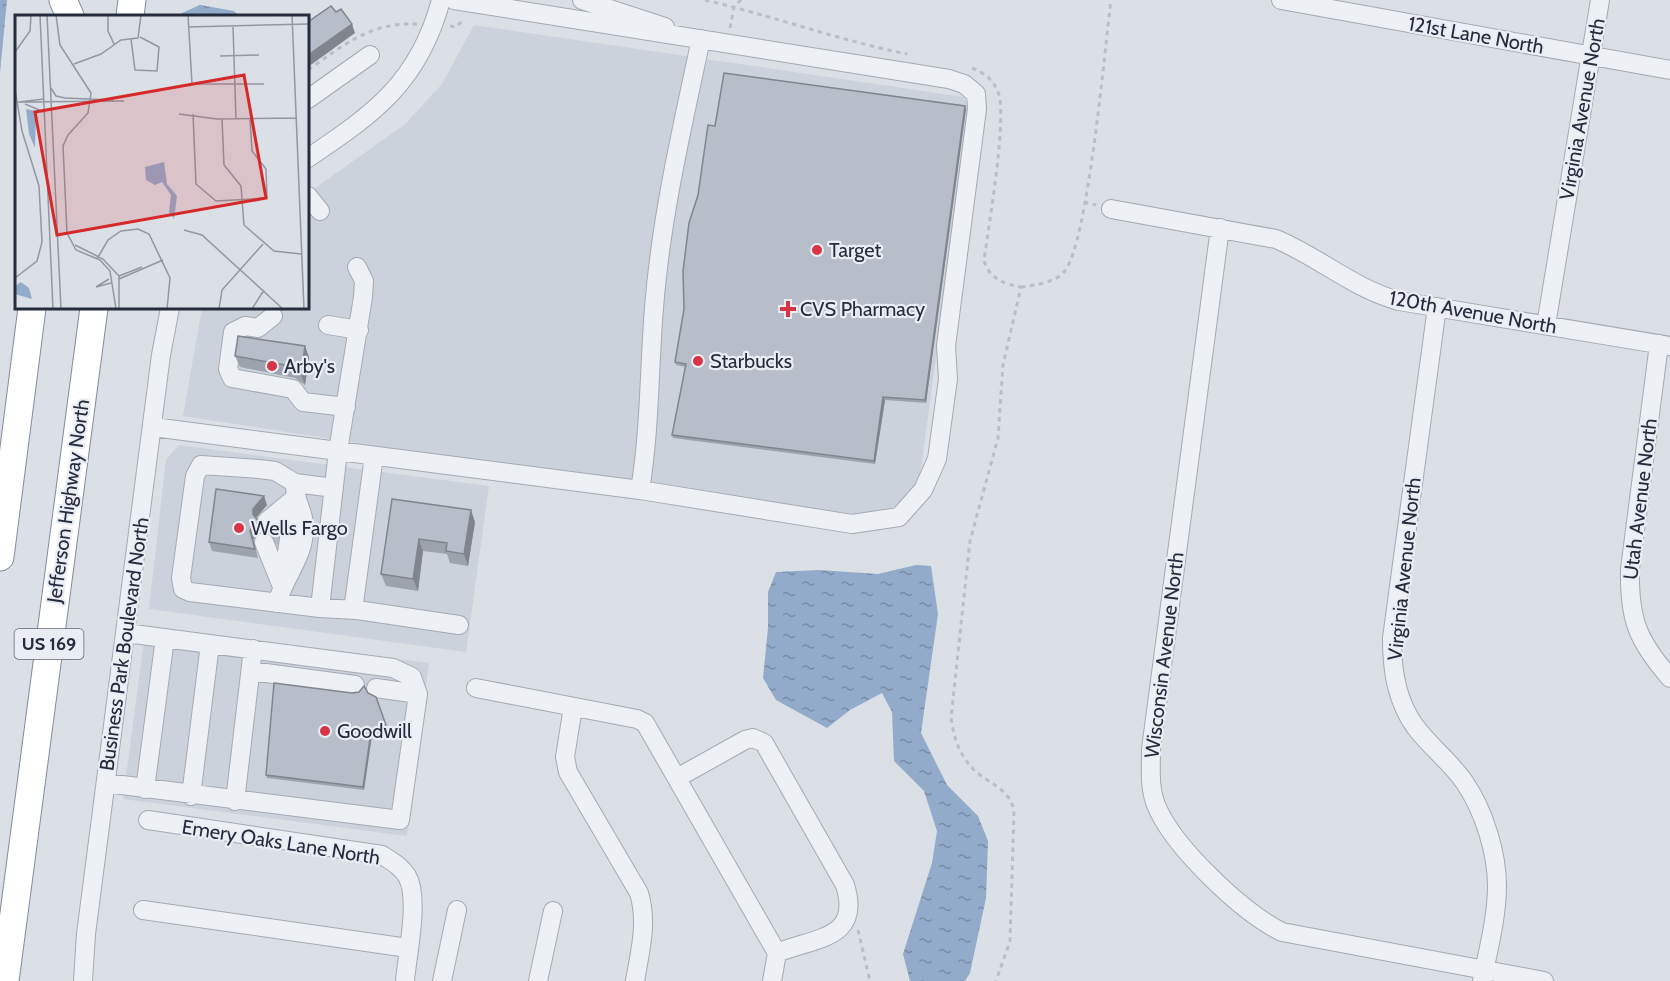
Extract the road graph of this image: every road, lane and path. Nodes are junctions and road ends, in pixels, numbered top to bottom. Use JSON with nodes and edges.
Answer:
{"nodes":[{"id":1,"x":63,"y":0,"type":"edge"},
{"id":2,"x":76,"y":0,"type":"edge"},
{"id":3,"x":132,"y":0,"type":"edge"},
{"id":4,"x":441,"y":0,"type":"edge"},
{"id":5,"x":454,"y":0,"type":"edge"},
{"id":6,"x":582,"y":0,"type":"edge"},
{"id":7,"x":741,"y":0,"type":"edge"},
{"id":8,"x":1111,"y":0,"type":"edge"},
{"id":9,"x":1281,"y":0,"type":"edge"},
{"id":10,"x":1600,"y":0,"type":"edge"},
{"id":11,"x":71,"y":15,"type":"edge"},
{"id":12,"x":72,"y":15,"type":"edge"},
{"id":13,"x":130,"y":15,"type":"edge"},
{"id":14,"x":404,"y":23,"type":"dead end"},
{"id":15,"x":701,"y":39,"type":"junction"},
{"id":16,"x":727,"y":43,"type":"junction"},
{"id":17,"x":370,"y":55,"type":"dead end"},
{"id":18,"x":1590,"y":56,"type":"junction"},
{"id":19,"x":309,"y":69,"type":"edge"},
{"id":20,"x":1670,"y":70,"type":"edge"},
{"id":21,"x":309,"y":98,"type":"edge"},
{"id":22,"x":309,"y":157,"type":"edge"},
{"id":23,"x":309,"y":197,"type":"edge"},
{"id":24,"x":1111,"y":209,"type":"dead end"},
{"id":25,"x":320,"y":211,"type":"dead end"},
{"id":26,"x":1220,"y":228,"type":"junction"},
{"id":27,"x":357,"y":267,"type":"dead end"},
{"id":28,"x":1021,"y":287,"type":"dead end"},
{"id":29,"x":1437,"y":307,"type":"junction"},
{"id":30,"x":32,"y":309,"type":"edge"},
{"id":31,"x":94,"y":309,"type":"edge"},
{"id":32,"x":170,"y":309,"type":"edge"},
{"id":33,"x":273,"y":316,"type":"dead end"},
{"id":34,"x":328,"y":325,"type":"dead end"},
{"id":35,"x":1546,"y":325,"type":"junction"},
{"id":36,"x":359,"y":330,"type":"junction"},
{"id":37,"x":1664,"y":345,"type":"edge"},
{"id":38,"x":346,"y":406,"type":"junction"},
{"id":39,"x":153,"y":427,"type":"junction"},
{"id":40,"x":262,"y":441,"type":"junction"},
{"id":41,"x":338,"y":451,"type":"junction"},
{"id":42,"x":374,"y":456,"type":"junction"},
{"id":43,"x":259,"y":469,"type":"junction"},
{"id":44,"x":334,"y":488,"type":"junction"},
{"id":45,"x":295,"y":490,"type":"junction"},
{"id":46,"x":640,"y":490,"type":"junction"},
{"id":47,"x":274,"y":522,"type":"tunnel mouth"},
{"id":48,"x":271,"y":543,"type":"tunnel mouth"},
{"id":49,"x":0,"y":557,"type":"edge"},
{"id":50,"x":279,"y":594,"type":"junction"},
{"id":51,"x":320,"y":608,"type":"junction"},
{"id":52,"x":357,"y":610,"type":"junction"},
{"id":53,"x":459,"y":625,"type":"dead end"},
{"id":54,"x":126,"y":633,"type":"junction"},
{"id":55,"x":165,"y":638,"type":"junction"},
{"id":56,"x":210,"y":644,"type":"junction"},
{"id":57,"x":253,"y":649,"type":"junction"},
{"id":58,"x":251,"y":672,"type":"junction"},
{"id":59,"x":1670,"y":678,"type":"edge"},
{"id":60,"x":355,"y":685,"type":"dead end"},
{"id":61,"x":376,"y":688,"type":"dead end"},
{"id":62,"x":476,"y":688,"type":"dead end"},
{"id":63,"x":418,"y":694,"type":"junction"},
{"id":64,"x":573,"y":707,"type":"junction"},
{"id":65,"x":677,"y":778,"type":"junction"},
{"id":66,"x":105,"y":783,"type":"junction"},
{"id":67,"x":145,"y":789,"type":"junction"},
{"id":68,"x":191,"y":796,"type":"junction"},
{"id":69,"x":235,"y":801,"type":"junction"},
{"id":70,"x":272,"y":805,"type":"junction"},
{"id":71,"x":148,"y":820,"type":"dead end"},
{"id":72,"x":269,"y":838,"type":"junction"},
{"id":73,"x":143,"y":910,"type":"dead end"},
{"id":74,"x":457,"y":910,"type":"dead end"},
{"id":75,"x":553,"y":911,"type":"dead end"},
{"id":76,"x":846,"y":922,"type":"junction"},
{"id":77,"x":408,"y":948,"type":"junction"},
{"id":78,"x":777,"y":953,"type":"junction"},
{"id":79,"x":1483,"y":975,"type":"edge"},
{"id":80,"x":5,"y":981,"type":"edge"},
{"id":81,"x":83,"y":981,"type":"edge"},
{"id":82,"x":405,"y":981,"type":"edge"},
{"id":83,"x":442,"y":981,"type":"edge"},
{"id":84,"x":538,"y":981,"type":"edge"},
{"id":85,"x":634,"y":981,"type":"edge"},
{"id":86,"x":772,"y":981,"type":"edge"},
{"id":87,"x":870,"y":981,"type":"edge"},
{"id":88,"x":1544,"y":981,"type":"edge"}],
"edges":[{"from":1,"to":11,"type":"highway"},
{"from":2,"to":12,"type":"highway"},
{"from":3,"to":13,"type":"highway"},
{"from":4,"to":22,"type":"street"},
{"from":5,"to":15,"type":"street"},
{"from":6,"to":15,"type":"street"},
{"from":7,"to":16,"type":"path"},
{"from":8,"to":28,"type":"path"},
{"from":9,"to":18,"type":"street","name":"121st Lane North"},
{"from":10,"to":18,"type":"street","name":"Virginia Avenue North"},
{"from":14,"to":19,"type":"path"},
{"from":15,"to":16,"type":"street"},
{"from":15,"to":46,"type":"street"},
{"from":16,"to":46,"type":"street"},
{"from":17,"to":21,"type":"street"},
{"from":18,"to":20,"type":"street","name":"121st Lane North"},
{"from":18,"to":35,"type":"street","name":"Virginia Avenue North"},
{"from":23,"to":25,"type":"street"},
{"from":24,"to":26,"type":"street","name":"120th Avenue North"},
{"from":26,"to":29,"type":"street","name":"120th Avenue North"},
{"from":26,"to":79,"type":"street","name":"Wisconsin Avenue North"},
{"from":27,"to":36,"type":"street"},
{"from":29,"to":35,"type":"street","name":"120th Avenue North"},
{"from":29,"to":79,"type":"street","name":"Virginia Avenue North"},
{"from":30,"to":49,"type":"highway"},
{"from":31,"to":80,"type":"highway","name":"Jefferson Highway North","number":"US 169"},
{"from":32,"to":39,"type":"street","name":"Business Park Boulevard North"},
{"from":33,"to":38,"type":"street"},
{"from":34,"to":36,"type":"street"},
{"from":35,"to":37,"type":"street","name":"120th Avenue North"},
{"from":36,"to":38,"type":"street"},
{"from":37,"to":59,"type":"street","name":"Utah Avenue North"},
{"from":38,"to":41,"type":"street"},
{"from":39,"to":40,"type":"street"},
{"from":39,"to":54,"type":"street","name":"Business Park Boulevard North"},
{"from":40,"to":41,"type":"street"},
{"from":40,"to":43,"type":"street"},
{"from":41,"to":42,"type":"street"},
{"from":41,"to":44,"type":"street"},
{"from":42,"to":46,"type":"street"},
{"from":42,"to":52,"type":"street"},
{"from":43,"to":45,"type":"street"},
{"from":43,"to":50,"type":"street"},
{"from":44,"to":45,"type":"street"},
{"from":44,"to":51,"type":"street"},
{"from":45,"to":47,"type":"street"},
{"from":45,"to":50,"type":"street"},
{"from":48,"to":50,"type":"street"},
{"from":50,"to":51,"type":"street"},
{"from":51,"to":52,"type":"street"},
{"from":52,"to":53,"type":"street"},
{"from":54,"to":55,"type":"street"},
{"from":54,"to":66,"type":"street","name":"Business Park Boulevard North"},
{"from":55,"to":56,"type":"street"},
{"from":55,"to":67,"type":"street"},
{"from":56,"to":57,"type":"street"},
{"from":56,"to":68,"type":"street"},
{"from":57,"to":58,"type":"street"},
{"from":57,"to":63,"type":"street"},
{"from":58,"to":60,"type":"street"},
{"from":58,"to":69,"type":"street"},
{"from":61,"to":63,"type":"street"},
{"from":62,"to":64,"type":"street"},
{"from":63,"to":70,"type":"street"},
{"from":64,"to":65,"type":"street"},
{"from":64,"to":85,"type":"street"},
{"from":65,"to":76,"type":"street"},
{"from":65,"to":78,"type":"street"},
{"from":66,"to":67,"type":"street"},
{"from":66,"to":81,"type":"street","name":"Business Park Boulevard North"},
{"from":67,"to":68,"type":"street"},
{"from":68,"to":69,"type":"street"},
{"from":69,"to":70,"type":"street"},
{"from":70,"to":72,"type":"street"},
{"from":71,"to":72,"type":"street","name":"Emery Oaks Lane North"},
{"from":72,"to":77,"type":"street","name":"Emery Oaks Lane North"},
{"from":73,"to":77,"type":"street"},
{"from":74,"to":83,"type":"street"},
{"from":75,"to":84,"type":"street"},
{"from":76,"to":78,"type":"street"},
{"from":76,"to":87,"type":"path"},
{"from":77,"to":82,"type":"street","name":"Emery Oaks Lane North"},
{"from":78,"to":86,"type":"street"},
{"from":79,"to":88,"type":"street"}]}
